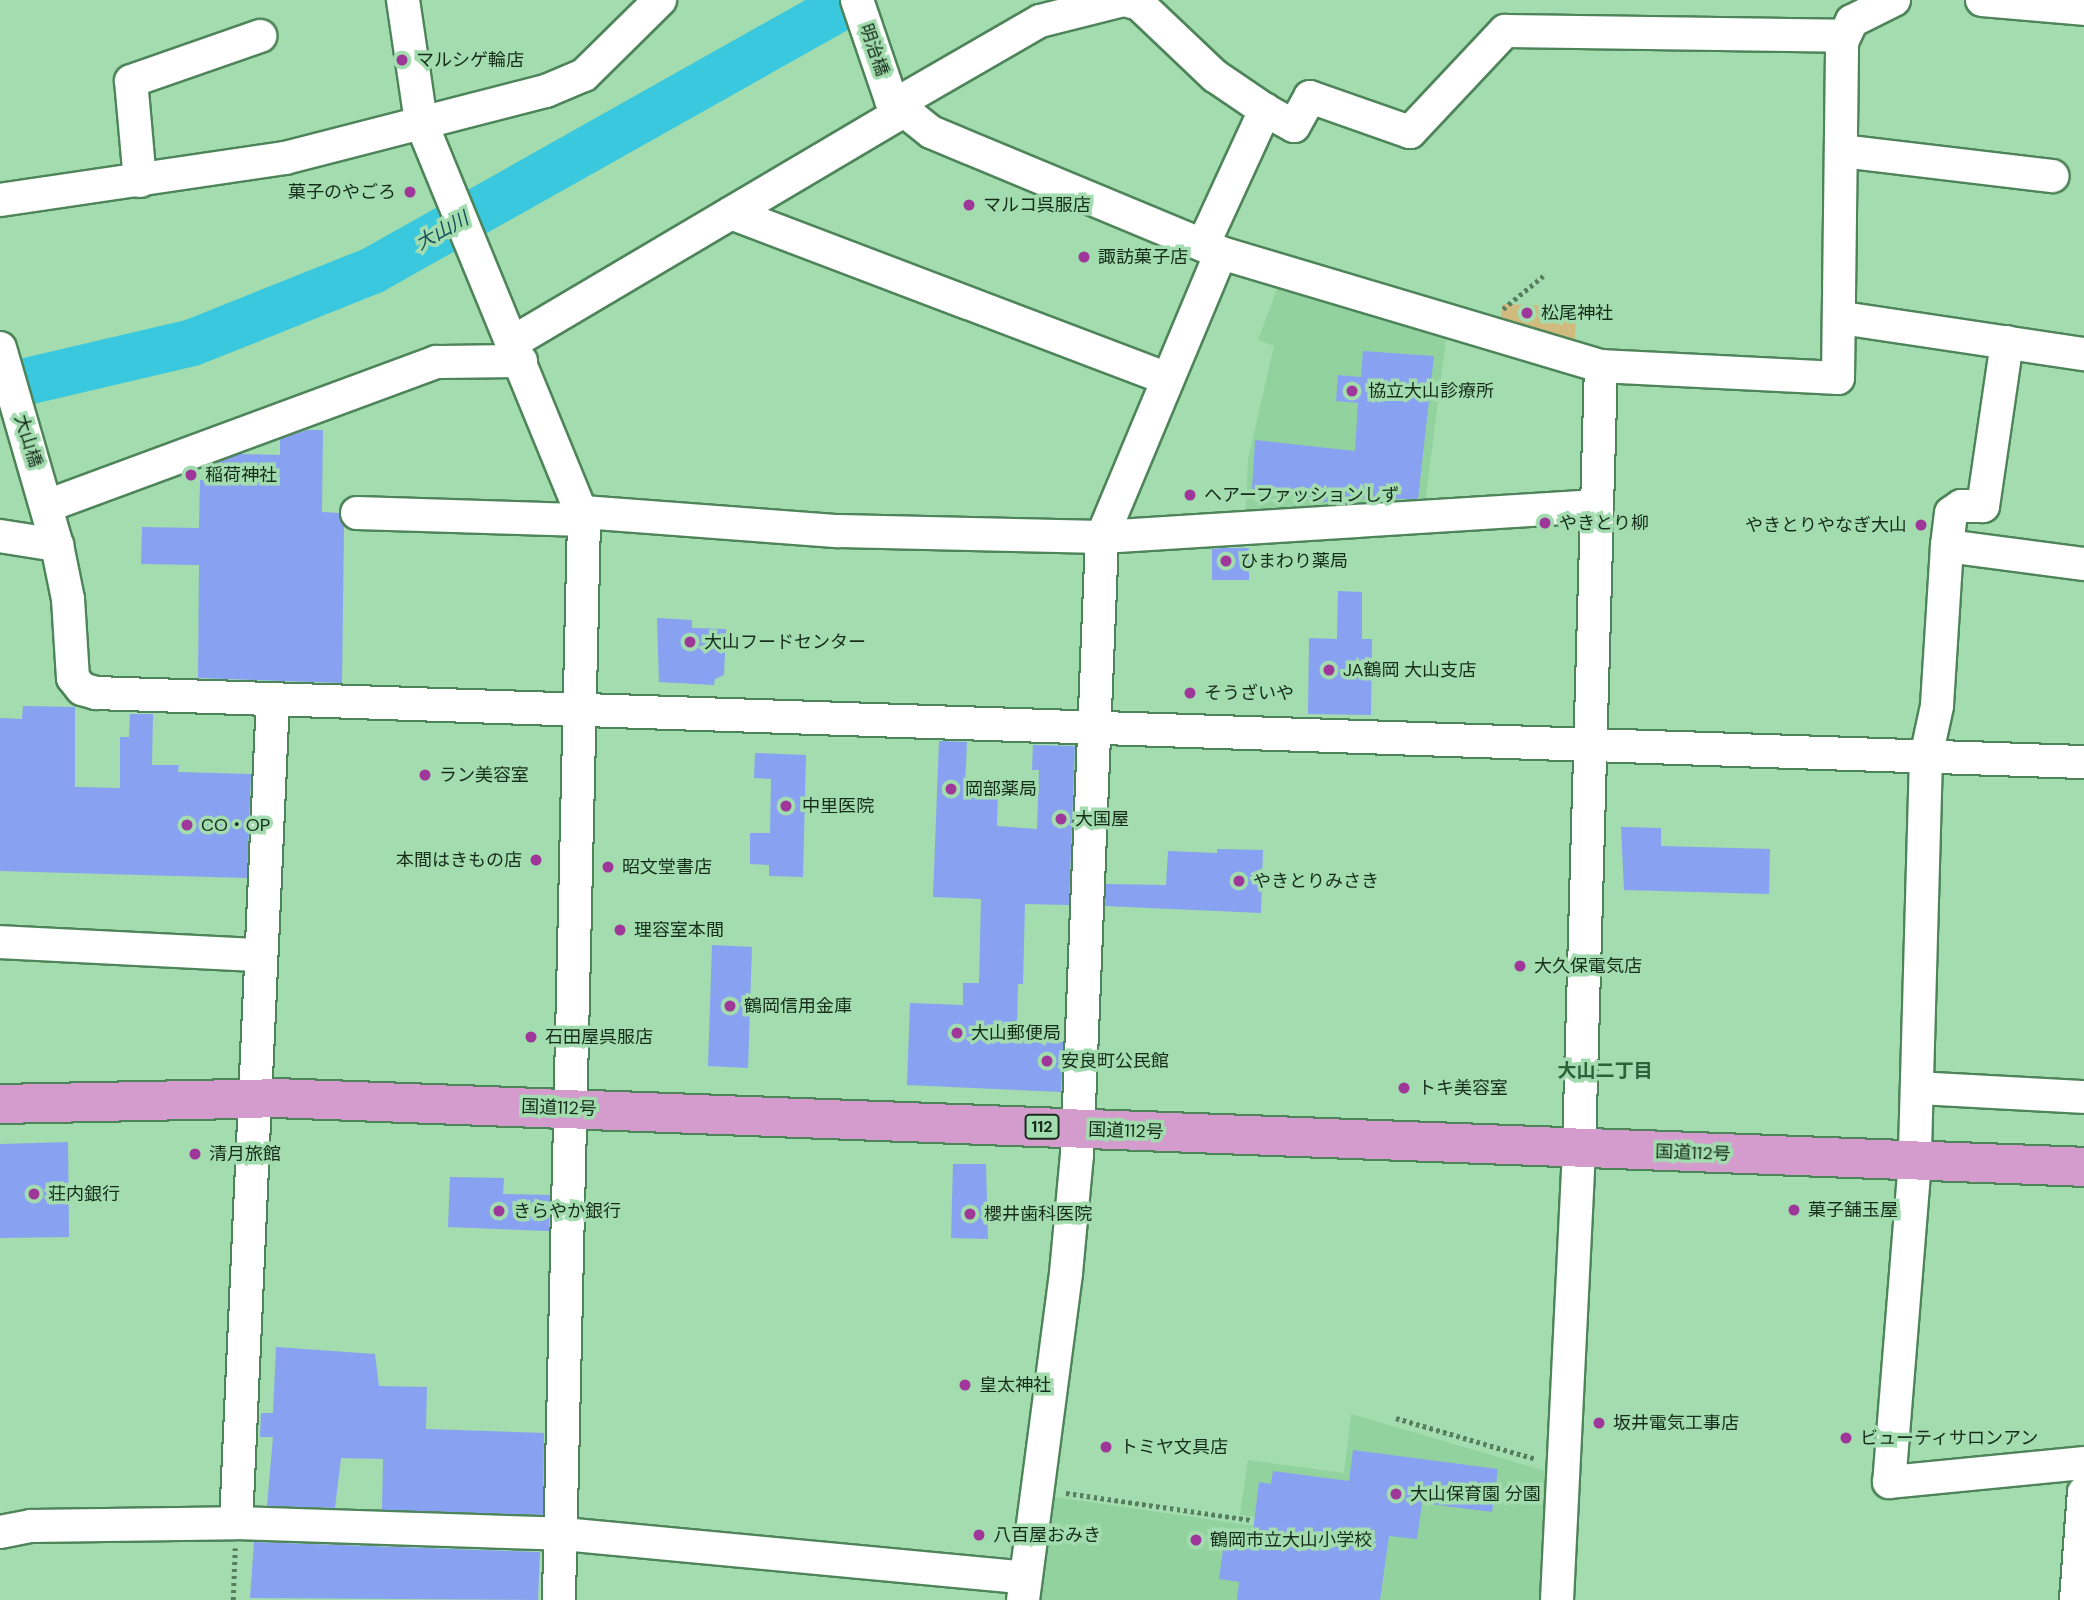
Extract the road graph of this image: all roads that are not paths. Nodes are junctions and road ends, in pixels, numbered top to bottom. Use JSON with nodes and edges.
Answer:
{"nodes":[{"id":1,"x":403,"y":0,"type":"edge"},
{"id":2,"x":660,"y":0,"type":"edge"},
{"id":3,"x":857,"y":0,"type":"edge"},
{"id":4,"x":1124,"y":0,"type":"edge"},
{"id":5,"x":1894,"y":0,"type":"edge"},
{"id":6,"x":1982,"y":0,"type":"edge"},
{"id":7,"x":2084,"y":9,"type":"edge"},
{"id":8,"x":260,"y":36,"type":"dead end"},
{"id":9,"x":1844,"y":36,"type":"junction"},
{"id":10,"x":897,"y":105,"type":"junction"},
{"id":11,"x":1265,"y":110,"type":"junction"},
{"id":12,"x":421,"y":122,"type":"junction"},
{"id":13,"x":1842,"y":151,"type":"junction"},
{"id":14,"x":2053,"y":176,"type":"dead end"},
{"id":15,"x":140,"y":181,"type":"junction"},
{"id":16,"x":0,"y":200,"type":"edge"},
{"id":17,"x":732,"y":213,"type":"junction"},
{"id":18,"x":1212,"y":249,"type":"junction"},
{"id":19,"x":1842,"y":318,"type":"junction"},
{"id":20,"x":2007,"y":342,"type":"junction"},
{"id":21,"x":513,"y":343,"type":"junction"},
{"id":22,"x":0,"y":348,"type":"edge"},
{"id":23,"x":2084,"y":354,"type":"edge"},
{"id":24,"x":1601,"y":366,"type":"junction"},
{"id":25,"x":1168,"y":379,"type":"junction"},
{"id":26,"x":45,"y":499,"type":"junction"},
{"id":27,"x":1597,"y":506,"type":"junction"},
{"id":28,"x":358,"y":513,"type":"dead end"},
{"id":29,"x":584,"y":516,"type":"junction"},
{"id":30,"x":0,"y":536,"type":"edge"},
{"id":31,"x":1102,"y":537,"type":"junction"},
{"id":32,"x":57,"y":545,"type":"junction"},
{"id":33,"x":1947,"y":546,"type":"junction"},
{"id":34,"x":2084,"y":564,"type":"edge"},
{"id":35,"x":273,"y":700,"type":"junction"},
{"id":36,"x":579,"y":708,"type":"junction"},
{"id":37,"x":1097,"y":729,"type":"junction"},
{"id":38,"x":1592,"y":745,"type":"junction"},
{"id":39,"x":1926,"y":757,"type":"junction"},
{"id":40,"x":2084,"y":762,"type":"edge"},
{"id":41,"x":0,"y":943,"type":"edge"},
{"id":42,"x":260,"y":955,"type":"junction"},
{"id":43,"x":1917,"y":1088,"type":"junction"},
{"id":44,"x":2084,"y":1097,"type":"edge"},
{"id":45,"x":253,"y":1098,"type":"junction"},
{"id":46,"x":0,"y":1104,"type":"edge"},
{"id":47,"x":571,"y":1108,"type":"junction"},
{"id":48,"x":1079,"y":1129,"type":"junction"},
{"id":49,"x":1579,"y":1148,"type":"junction"},
{"id":50,"x":1915,"y":1161,"type":"junction"},
{"id":51,"x":2084,"y":1167,"type":"edge"},
{"id":52,"x":2084,"y":1463,"type":"edge"},
{"id":53,"x":2084,"y":1492,"type":"edge"},
{"id":54,"x":236,"y":1523,"type":"junction"},
{"id":55,"x":0,"y":1532,"type":"edge"},
{"id":56,"x":563,"y":1534,"type":"junction"},
{"id":57,"x":1024,"y":1589,"type":"edge"},
{"id":58,"x":559,"y":1600,"type":"edge"},
{"id":59,"x":1557,"y":1600,"type":"edge"},
{"id":60,"x":2076,"y":1600,"type":"edge"}],
"edges":[{"from":1,"to":12,"type":"street"},
{"from":2,"to":12,"type":"street"},
{"from":3,"to":10,"type":"street","name":"明治橋"},
{"from":4,"to":10,"type":"street"},
{"from":4,"to":11,"type":"street"},
{"from":5,"to":9,"type":"street"},
{"from":6,"to":7,"type":"street"},
{"from":8,"to":15,"type":"street"},
{"from":9,"to":11,"type":"street"},
{"from":9,"to":13,"type":"street"},
{"from":10,"to":17,"type":"street"},
{"from":10,"to":18,"type":"street"},
{"from":11,"to":18,"type":"street"},
{"from":12,"to":15,"type":"street"},
{"from":12,"to":21,"type":"street"},
{"from":13,"to":14,"type":"street"},
{"from":13,"to":19,"type":"street"},
{"from":15,"to":16,"type":"street"},
{"from":17,"to":21,"type":"street"},
{"from":17,"to":25,"type":"street"},
{"from":18,"to":24,"type":"street"},
{"from":18,"to":25,"type":"street"},
{"from":19,"to":20,"type":"street"},
{"from":19,"to":24,"type":"street"},
{"from":20,"to":23,"type":"street"},
{"from":20,"to":33,"type":"street"},
{"from":21,"to":26,"type":"street"},
{"from":21,"to":29,"type":"street"},
{"from":22,"to":26,"type":"street","name":"大山橋"},
{"from":24,"to":27,"type":"street"},
{"from":25,"to":31,"type":"street"},
{"from":26,"to":32,"type":"street","name":"大山橋"},
{"from":27,"to":31,"type":"street"},
{"from":27,"to":38,"type":"street"},
{"from":28,"to":29,"type":"street"},
{"from":29,"to":31,"type":"street"},
{"from":29,"to":36,"type":"street"},
{"from":30,"to":32,"type":"street"},
{"from":31,"to":37,"type":"street"},
{"from":32,"to":35,"type":"street","name":"大山橋"},
{"from":33,"to":34,"type":"street"},
{"from":33,"to":39,"type":"street"},
{"from":35,"to":36,"type":"street","name":"大山橋"},
{"from":35,"to":42,"type":"street"},
{"from":36,"to":37,"type":"street","name":"大山橋"},
{"from":36,"to":47,"type":"street"},
{"from":37,"to":38,"type":"street","name":"大山橋"},
{"from":37,"to":48,"type":"street"},
{"from":38,"to":39,"type":"street","name":"大山橋"},
{"from":38,"to":49,"type":"street"},
{"from":39,"to":40,"type":"street","name":"大山橋"},
{"from":39,"to":43,"type":"street"},
{"from":41,"to":42,"type":"street"},
{"from":42,"to":45,"type":"street"},
{"from":43,"to":44,"type":"street"},
{"from":43,"to":50,"type":"street"},
{"from":45,"to":46,"type":"highway","name":"国道112号","number":"112"},
{"from":45,"to":47,"type":"highway","name":"国道112号","number":"112"},
{"from":45,"to":54,"type":"street"},
{"from":47,"to":48,"type":"highway","name":"国道112号","number":"112"},
{"from":47,"to":56,"type":"street"},
{"from":48,"to":49,"type":"highway","name":"国道112号","number":"112"},
{"from":48,"to":57,"type":"street"},
{"from":49,"to":50,"type":"highway","name":"国道112号","number":"112"},
{"from":49,"to":59,"type":"street"},
{"from":50,"to":51,"type":"highway","name":"国道112号","number":"112"},
{"from":50,"to":52,"type":"street"},
{"from":53,"to":60,"type":"street"},
{"from":54,"to":55,"type":"street"},
{"from":54,"to":56,"type":"street"},
{"from":56,"to":57,"type":"street"},
{"from":56,"to":58,"type":"street"}]}
